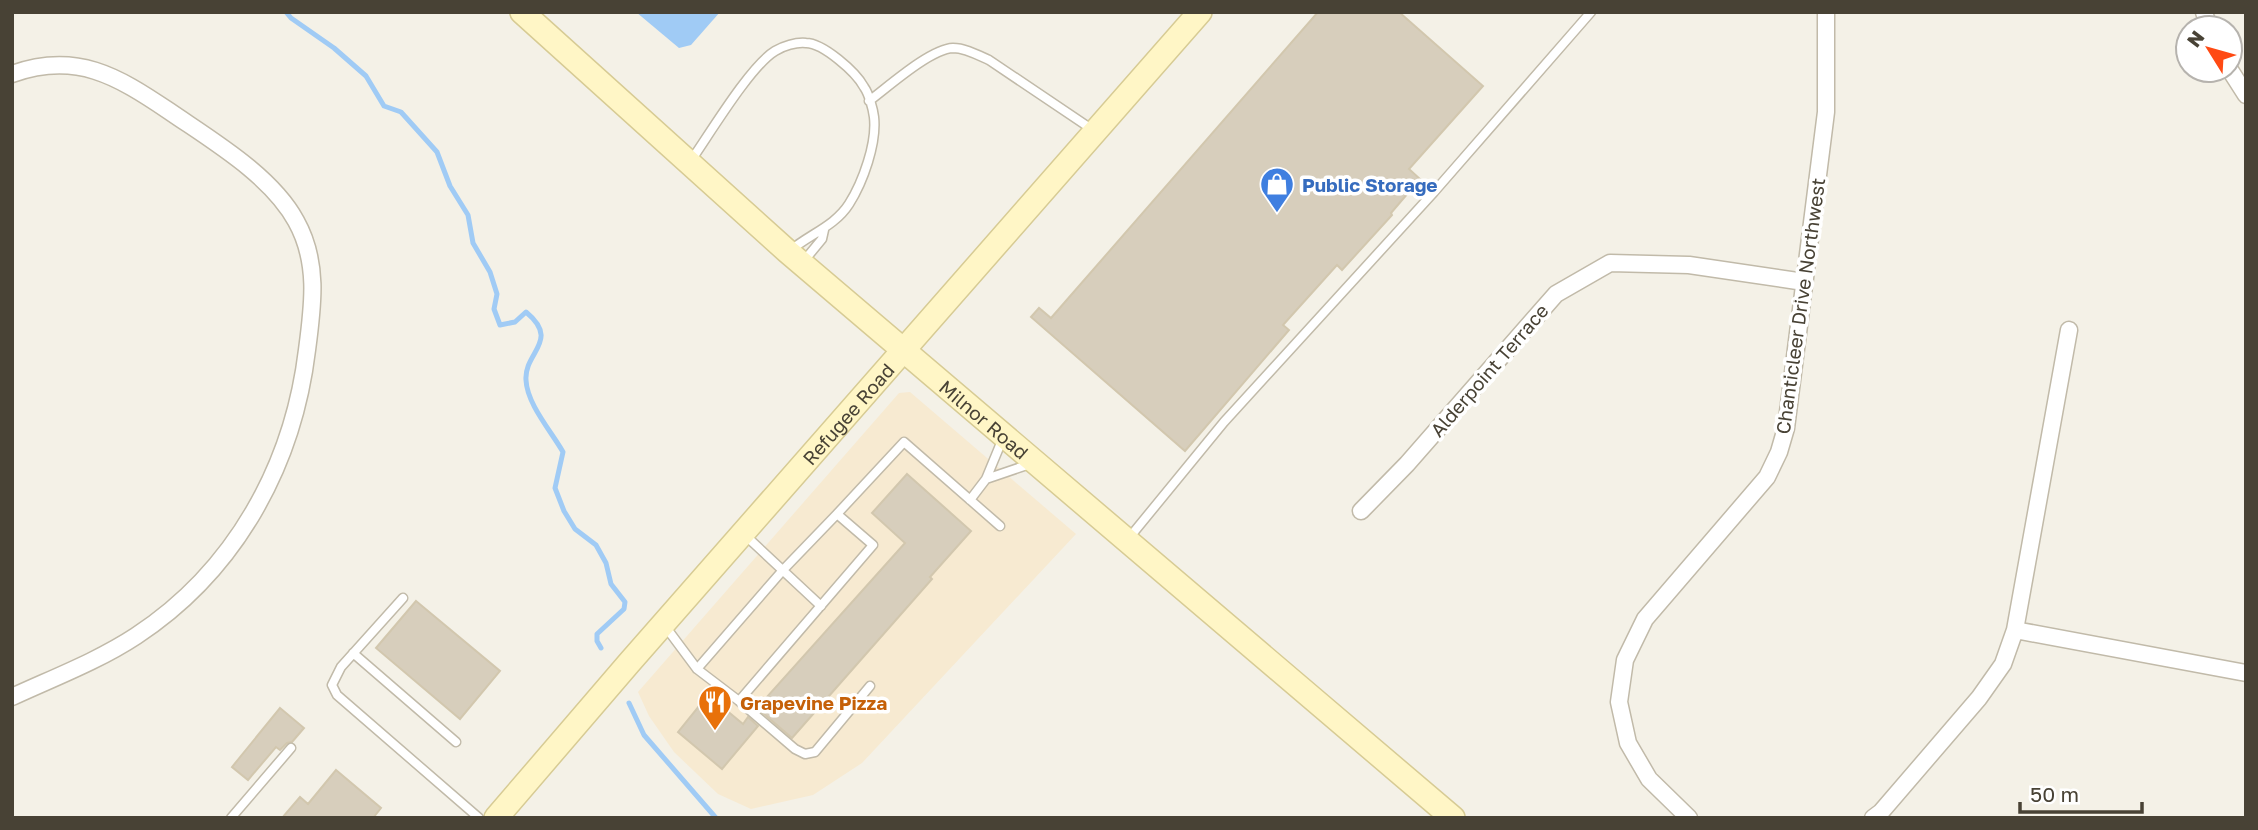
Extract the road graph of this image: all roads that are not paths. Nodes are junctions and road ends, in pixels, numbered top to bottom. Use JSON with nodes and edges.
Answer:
{"nodes":[{"id":1,"x":522,"y":12,"type":"edge"},
{"id":2,"x":1200,"y":12,"type":"edge"},
{"id":3,"x":1591,"y":12,"type":"edge"},
{"id":4,"x":1826,"y":12,"type":"edge"},
{"id":5,"x":12,"y":74,"type":"edge"},
{"id":6,"x":869,"y":102,"type":"junction"},
{"id":7,"x":1095,"y":131,"type":"junction"},
{"id":8,"x":689,"y":164,"type":"junction"},
{"id":9,"x":824,"y":230,"type":"junction"},
{"id":10,"x":795,"y":258,"type":"junction"},
{"id":11,"x":1804,"y":282,"type":"junction"},
{"id":12,"x":2069,"y":330,"type":"dead end"},
{"id":13,"x":903,"y":350,"type":"junction"},
{"id":14,"x":1004,"y":437,"type":"junction"},
{"id":15,"x":1036,"y":462,"type":"junction"},
{"id":16,"x":986,"y":480,"type":"junction"},
{"id":17,"x":970,"y":500,"type":"junction"},
{"id":18,"x":1361,"y":511,"type":"dead end"},
{"id":19,"x":837,"y":514,"type":"junction"},
{"id":20,"x":1000,"y":526,"type":"dead end"},
{"id":21,"x":743,"y":534,"type":"junction"},
{"id":22,"x":1128,"y":540,"type":"junction"},
{"id":23,"x":783,"y":570,"type":"junction"},
{"id":24,"x":403,"y":598,"type":"dead end"},
{"id":25,"x":821,"y":606,"type":"junction"},
{"id":26,"x":664,"y":624,"type":"junction"},
{"id":27,"x":2015,"y":631,"type":"junction"},
{"id":28,"x":354,"y":653,"type":"junction"},
{"id":29,"x":697,"y":669,"type":"junction"},
{"id":30,"x":2246,"y":673,"type":"edge"},
{"id":31,"x":870,"y":686,"type":"dead end"},
{"id":32,"x":12,"y":697,"type":"edge"},
{"id":33,"x":739,"y":701,"type":"junction"},
{"id":34,"x":456,"y":742,"type":"dead end"},
{"id":35,"x":292,"y":748,"type":"dead end"},
{"id":36,"x":231,"y":818,"type":"edge"},
{"id":37,"x":479,"y":818,"type":"edge"},
{"id":38,"x":496,"y":818,"type":"edge"},
{"id":39,"x":1453,"y":818,"type":"edge"},
{"id":40,"x":1689,"y":818,"type":"edge"},
{"id":41,"x":1872,"y":818,"type":"edge"}],
"edges":[{"from":1,"to":8,"type":"main road","name":"Milnor Road"},
{"from":2,"to":7,"type":"main road","name":"Refugee Road"},
{"from":3,"to":22,"type":"lane"},
{"from":4,"to":11,"type":"street","name":"Chanticleer Drive Northwest"},
{"from":5,"to":32,"type":"street"},
{"from":6,"to":7,"type":"lane"},
{"from":6,"to":8,"type":"lane"},
{"from":6,"to":9,"type":"lane"},
{"from":7,"to":13,"type":"main road","name":"Refugee Road"},
{"from":8,"to":10,"type":"main road","name":"Milnor Road"},
{"from":9,"to":10,"type":"lane"},
{"from":9,"to":10,"type":"lane"},
{"from":10,"to":13,"type":"main road","name":"Milnor Road"},
{"from":11,"to":18,"type":"street","name":"Alderpoint Terrace"},
{"from":11,"to":40,"type":"street","name":"Chanticleer Drive Northwest"},
{"from":12,"to":27,"type":"street"},
{"from":13,"to":14,"type":"main road","name":"Milnor Road"},
{"from":13,"to":21,"type":"main road","name":"Refugee Road"},
{"from":14,"to":15,"type":"main road","name":"Milnor Road"},
{"from":14,"to":16,"type":"lane"},
{"from":15,"to":16,"type":"lane"},
{"from":15,"to":22,"type":"main road","name":"Milnor Road"},
{"from":16,"to":17,"type":"lane"},
{"from":17,"to":19,"type":"lane"},
{"from":17,"to":20,"type":"lane"},
{"from":19,"to":23,"type":"lane"},
{"from":19,"to":25,"type":"lane"},
{"from":21,"to":23,"type":"lane"},
{"from":21,"to":26,"type":"main road","name":"Refugee Road"},
{"from":22,"to":39,"type":"main road","name":"Milnor Road"},
{"from":23,"to":25,"type":"lane"},
{"from":23,"to":29,"type":"lane"},
{"from":24,"to":28,"type":"lane"},
{"from":25,"to":33,"type":"lane"},
{"from":26,"to":29,"type":"lane"},
{"from":26,"to":38,"type":"main road","name":"Refugee Road"},
{"from":27,"to":30,"type":"street"},
{"from":27,"to":41,"type":"street"},
{"from":28,"to":34,"type":"lane"},
{"from":28,"to":37,"type":"lane"},
{"from":29,"to":33,"type":"lane"},
{"from":31,"to":33,"type":"lane"},
{"from":35,"to":36,"type":"lane"}]}
